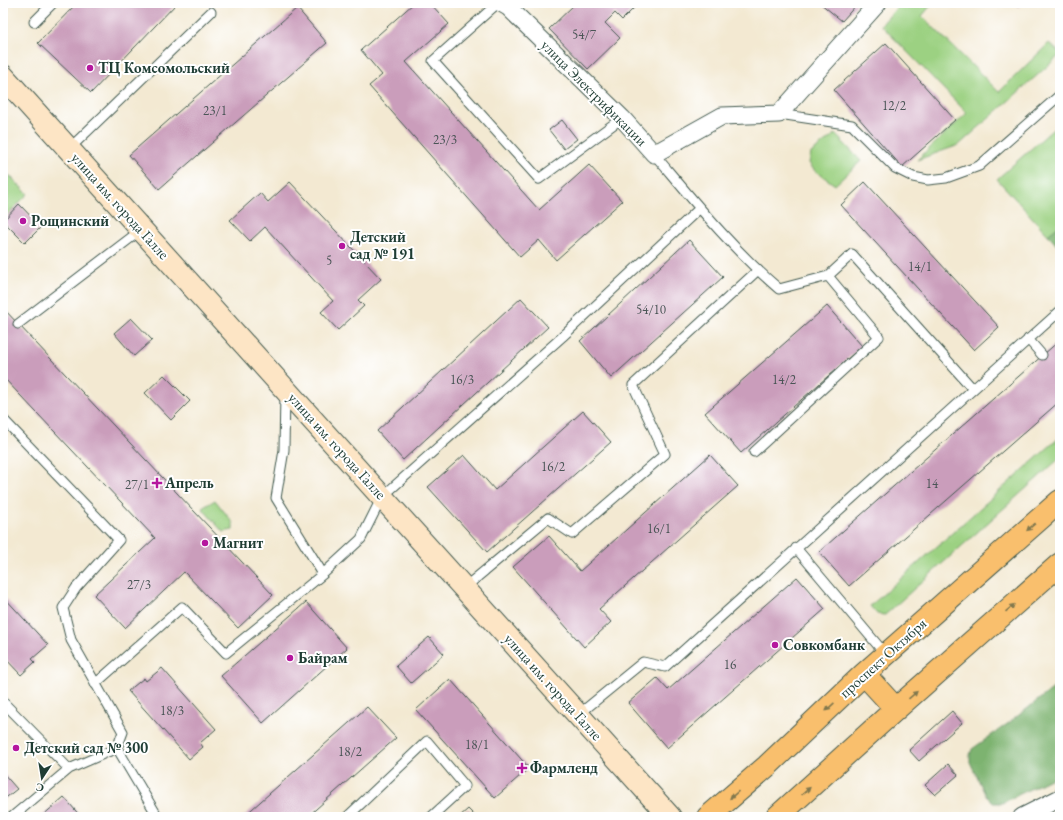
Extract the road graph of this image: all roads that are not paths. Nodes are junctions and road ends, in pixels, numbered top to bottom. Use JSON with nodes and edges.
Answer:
{"nodes":[{"id":1,"x":53,"y":3,"type":"edge"},
{"id":2,"x":878,"y":3,"type":"edge"},
{"id":3,"x":505,"y":4,"type":"edge"},
{"id":4,"x":211,"y":12,"type":"dead end"},
{"id":5,"x":34,"y":22,"type":"dead end"},
{"id":6,"x":3,"y":76,"type":"edge"},
{"id":7,"x":1060,"y":95,"type":"edge"},
{"id":8,"x":779,"y":114,"type":"junction"},
{"id":9,"x":622,"y":118,"type":"junction"},
{"id":10,"x":69,"y":149,"type":"junction"},
{"id":11,"x":654,"y":154,"type":"junction"},
{"id":12,"x":700,"y":208,"type":"junction"},
{"id":13,"x":141,"y":230,"type":"junction"},
{"id":14,"x":758,"y":270,"type":"junction"},
{"id":15,"x":828,"y":276,"type":"junction"},
{"id":16,"x":1060,"y":311,"type":"edge"},
{"id":17,"x":18,"y":324,"type":"dead end"},
{"id":18,"x":1028,"y":339,"type":"junction"},
{"id":19,"x":1042,"y":355,"type":"dead end"},
{"id":20,"x":285,"y":389,"type":"junction"},
{"id":21,"x":974,"y":389,"type":"junction"},
{"id":22,"x":3,"y":419,"type":"edge"},
{"id":23,"x":754,"y":452,"type":"dead end"},
{"id":24,"x":382,"y":497,"type":"junction"},
{"id":25,"x":1060,"y":501,"type":"edge"},
{"id":26,"x":796,"y":548,"type":"junction"},
{"id":27,"x":1060,"y":564,"type":"edge"},
{"id":28,"x":323,"y":574,"type":"junction"},
{"id":29,"x":464,"y":588,"type":"junction"},
{"id":30,"x":886,"y":655,"type":"junction"},
{"id":31,"x":864,"y":674,"type":"junction"},
{"id":32,"x":95,"y":684,"type":"junction"},
{"id":33,"x":3,"y":702,"type":"edge"},
{"id":34,"x":896,"y":710,"type":"junction"},
{"id":35,"x":578,"y":715,"type":"junction"},
{"id":36,"x":117,"y":748,"type":"junction"},
{"id":37,"x":69,"y":769,"type":"junction"},
{"id":38,"x":1060,"y":798,"type":"edge"},
{"id":39,"x":154,"y":816,"type":"edge"},
{"id":40,"x":12,"y":817,"type":"edge"},
{"id":41,"x":347,"y":817,"type":"edge"},
{"id":42,"x":431,"y":817,"type":"edge"},
{"id":43,"x":670,"y":817,"type":"edge"},
{"id":44,"x":708,"y":817,"type":"edge"},
{"id":45,"x":777,"y":817,"type":"edge"},
{"id":46,"x":1022,"y":817,"type":"edge"}],
"edges":[{"from":1,"to":5,"type":"lane"},
{"from":2,"to":8,"type":"street"},
{"from":3,"to":9,"type":"street","name":"улица Электрификации"},
{"from":3,"to":9,"type":"lane"},
{"from":4,"to":10,"type":"lane"},
{"from":6,"to":10,"type":"main road","name":"улица им. города Галле"},
{"from":7,"to":8,"type":"lane"},
{"from":8,"to":11,"type":"street","name":"улица Электрификации"},
{"from":9,"to":11,"type":"street","name":"улица Электрификации"},
{"from":10,"to":13,"type":"main road","name":"улица им. города Галле"},
{"from":11,"to":12,"type":"lane"},
{"from":12,"to":14,"type":"lane"},
{"from":12,"to":24,"type":"lane"},
{"from":13,"to":17,"type":"lane"},
{"from":13,"to":20,"type":"main road","name":"улица им. города Галле"},
{"from":14,"to":15,"type":"lane"},
{"from":14,"to":29,"type":"lane"},
{"from":15,"to":21,"type":"lane"},
{"from":15,"to":23,"type":"lane"},
{"from":16,"to":18,"type":"lane"},
{"from":18,"to":19,"type":"lane"},
{"from":18,"to":21,"type":"lane"},
{"from":20,"to":24,"type":"main road","name":"улица им. города Галле"},
{"from":20,"to":28,"type":"lane"},
{"from":21,"to":26,"type":"lane"},
{"from":22,"to":32,"type":"lane"},
{"from":24,"to":28,"type":"lane"},
{"from":24,"to":29,"type":"main road","name":"улица им. города Галле"},
{"from":25,"to":30,"type":"main road","name":"проспект Октября","one_way":true},
{"from":26,"to":30,"type":"lane"},
{"from":26,"to":35,"type":"lane"},
{"from":34,"to":27,"type":"main road","one_way":true},
{"from":28,"to":32,"type":"lane"},
{"from":29,"to":35,"type":"main road","name":"улица им. города Галле"},
{"from":30,"to":31,"type":"main road","name":"проспект Октября"},
{"from":31,"to":34,"type":"main road"},
{"from":31,"to":44,"type":"main road","name":"проспект Октября","one_way":true},
{"from":32,"to":36,"type":"lane"},
{"from":33,"to":37,"type":"lane"},
{"from":45,"to":34,"type":"main road","one_way":true},
{"from":35,"to":43,"type":"main road","name":"улица им. города Галле"},
{"from":36,"to":37,"type":"lane"},
{"from":36,"to":39,"type":"lane"},
{"from":37,"to":40,"type":"lane"},
{"from":38,"to":46,"type":"street"},
{"from":41,"to":42,"type":"lane"}]}
